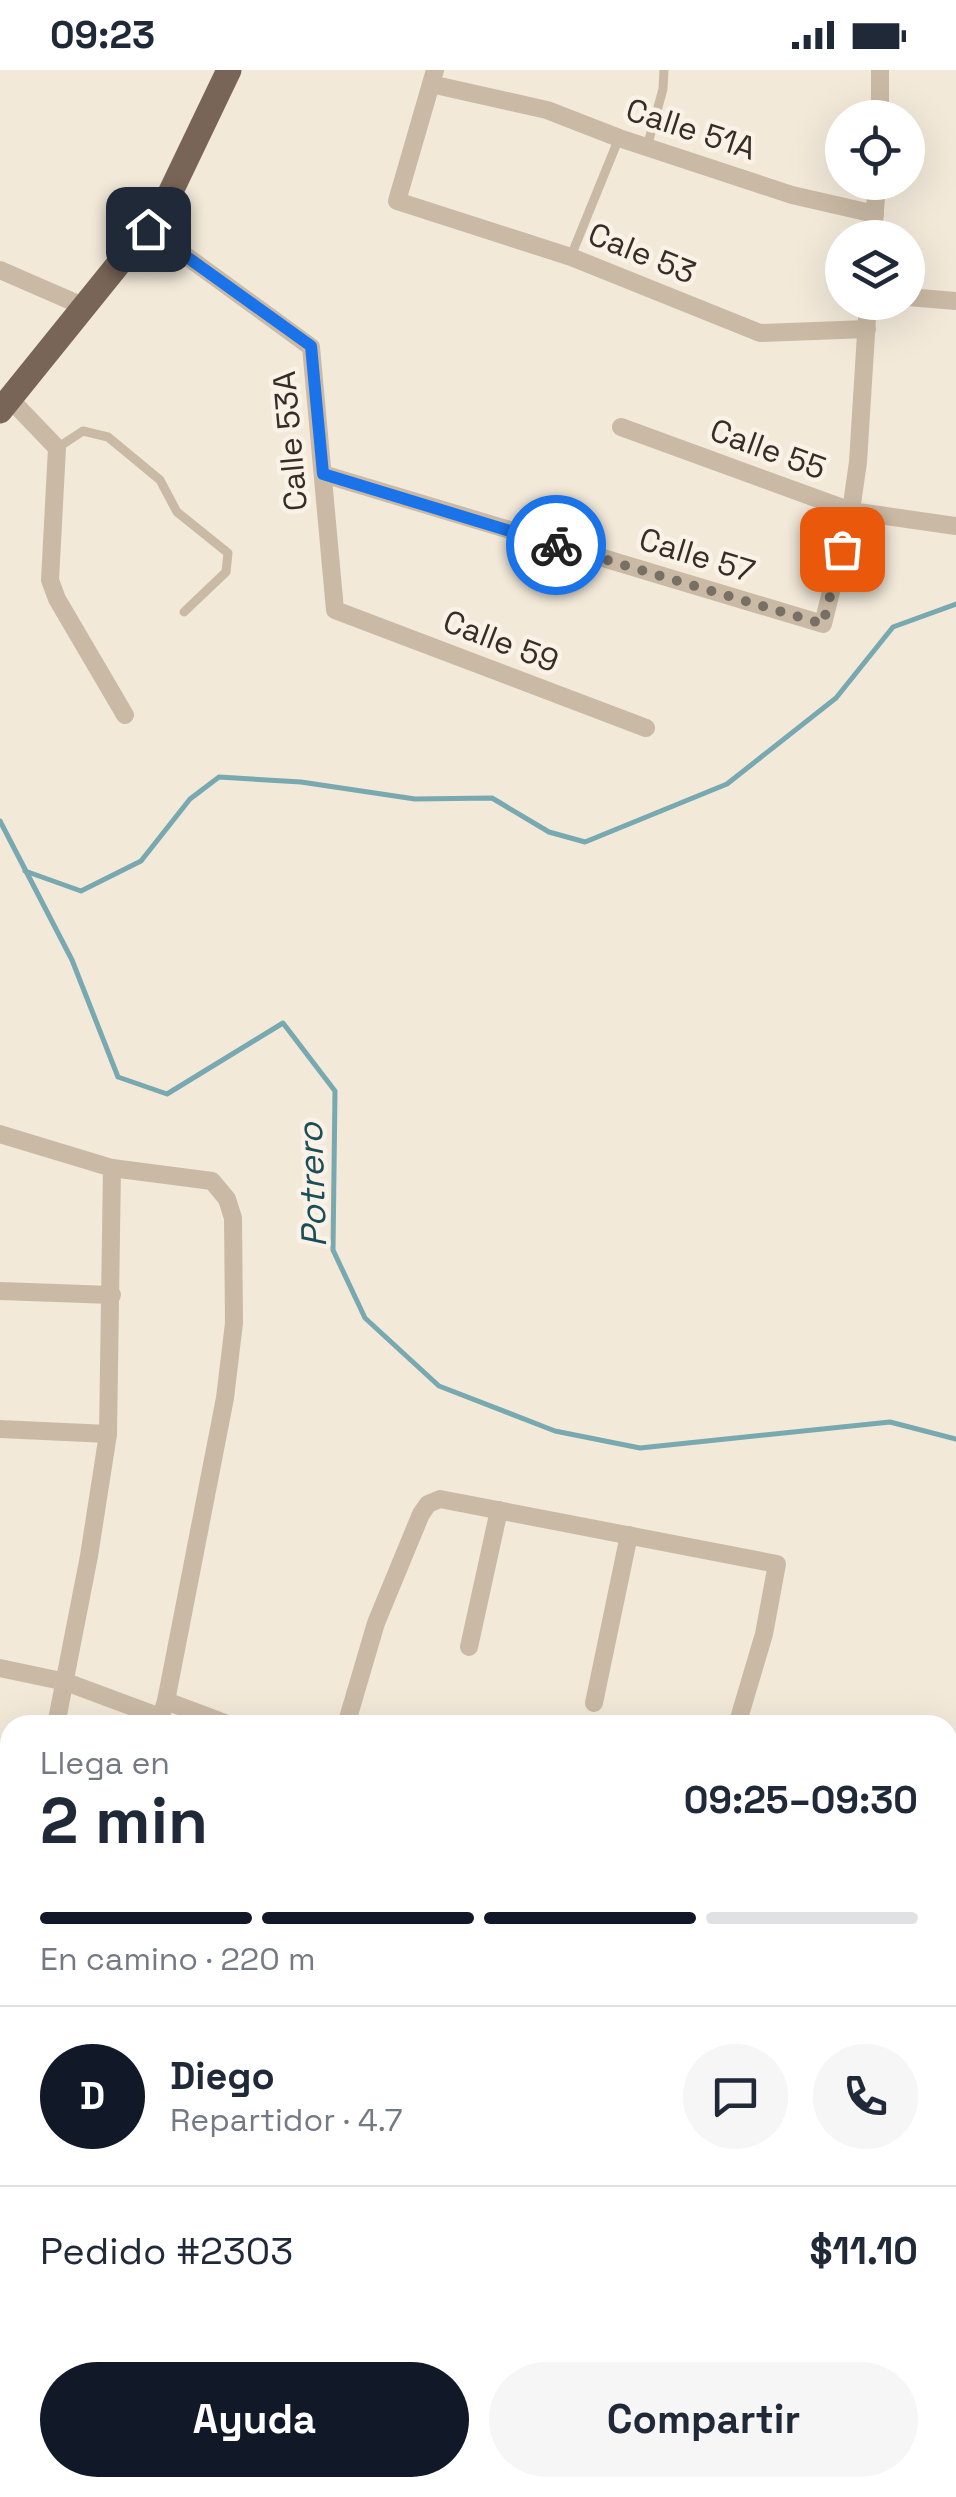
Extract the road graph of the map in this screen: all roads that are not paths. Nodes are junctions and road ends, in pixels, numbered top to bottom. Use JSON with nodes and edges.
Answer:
{"nodes":[{"id":1,"x":230,"y":70,"type":"edge"},
{"id":2,"x":664,"y":70,"type":"edge"},
{"id":3,"x":880,"y":70,"type":"edge"},
{"id":4,"x":433,"y":77,"type":"edge"},
{"id":5,"x":880,"y":100,"type":"edge"},
{"id":6,"x":619,"y":138,"type":"junction"},
{"id":7,"x":646,"y":147,"type":"junction"},
{"id":8,"x":876,"y":200,"type":"edge"},
{"id":9,"x":875,"y":214,"type":"junction"},
{"id":10,"x":874,"y":220,"type":"edge"},
{"id":11,"x":148,"y":229,"type":"junction"},
{"id":12,"x":571,"y":257,"type":"junction"},
{"id":13,"x":0,"y":270,"type":"edge"},
{"id":14,"x":925,"y":298,"type":"edge"},
{"id":15,"x":956,"y":301,"type":"edge"},
{"id":16,"x":85,"y":306,"type":"junction"},
{"id":17,"x":867,"y":320,"type":"edge"},
{"id":18,"x":867,"y":329,"type":"junction"},
{"id":19,"x":5,"y":405,"type":"edge"},
{"id":20,"x":620,"y":427,"type":"dead end"},
{"id":21,"x":56,"y":448,"type":"junction"},
{"id":22,"x":323,"y":474,"type":"junction"},
{"id":23,"x":851,"y":511,"type":"junction"},
{"id":24,"x":956,"y":526,"type":"edge"},
{"id":25,"x":335,"y":610,"type":"joint"},
{"id":26,"x":184,"y":612,"type":"dead end"},
{"id":27,"x":125,"y":714,"type":"dead end"},
{"id":28,"x":646,"y":728,"type":"dead end"},
{"id":29,"x":0,"y":1134,"type":"edge"},
{"id":30,"x":112,"y":1168,"type":"junction"},
{"id":31,"x":0,"y":1291,"type":"edge"},
{"id":32,"x":112,"y":1295,"type":"junction"},
{"id":33,"x":0,"y":1429,"type":"edge"},
{"id":34,"x":108,"y":1434,"type":"junction"},
{"id":35,"x":499,"y":1510,"type":"junction"},
{"id":36,"x":629,"y":1535,"type":"junction"},
{"id":37,"x":469,"y":1646,"type":"dead end"},
{"id":38,"x":0,"y":1668,"type":"edge"},
{"id":39,"x":66,"y":1682,"type":"junction"},
{"id":40,"x":594,"y":1703,"type":"dead end"},
{"id":41,"x":161,"y":1714,"type":"edge"},
{"id":42,"x":58,"y":1715,"type":"edge"},
{"id":43,"x":349,"y":1715,"type":"edge"},
{"id":44,"x":740,"y":1715,"type":"edge"}],
"edges":[{"from":1,"to":11,"type":"main road"},
{"from":2,"to":7,"type":"lane"},
{"from":3,"to":5,"type":"street"},
{"from":4,"to":6,"type":"street","name":"Calle 51A"},
{"from":4,"to":12,"type":"street","name":"Cale 53"},
{"from":6,"to":7,"type":"street","name":"Calle 51A"},
{"from":6,"to":12,"type":"lane"},
{"from":7,"to":9,"type":"street","name":"Calle 51A"},
{"from":8,"to":9,"type":"street"},
{"from":9,"to":10,"type":"street"},
{"from":11,"to":16,"type":"main road"},
{"from":11,"to":22,"type":"street","name":"Calle 53A"},
{"from":12,"to":18,"type":"street","name":"Cale 53"},
{"from":13,"to":16,"type":"street"},
{"from":14,"to":15,"type":"street"},
{"from":16,"to":19,"type":"main road"},
{"from":17,"to":18,"type":"street"},
{"from":18,"to":23,"type":"street"},
{"from":19,"to":21,"type":"street"},
{"from":20,"to":23,"type":"street","name":"Calle 55"},
{"from":21,"to":26,"type":"lane"},
{"from":21,"to":27,"type":"street"},
{"from":22,"to":23,"type":"street","name":"Calle 57"},
{"from":22,"to":25,"type":"street","name":"Calle 53A"},
{"from":23,"to":24,"type":"street","name":"Calle 55"},
{"from":25,"to":28,"type":"street","name":"Calle 59"},
{"from":29,"to":30,"type":"street"},
{"from":30,"to":32,"type":"street"},
{"from":30,"to":41,"type":"street"},
{"from":31,"to":32,"type":"street"},
{"from":32,"to":34,"type":"street"},
{"from":33,"to":34,"type":"street"},
{"from":34,"to":39,"type":"street"},
{"from":35,"to":36,"type":"street"},
{"from":35,"to":37,"type":"street"},
{"from":35,"to":43,"type":"street"},
{"from":36,"to":40,"type":"street"},
{"from":36,"to":44,"type":"street"},
{"from":38,"to":39,"type":"street"},
{"from":39,"to":41,"type":"street"},
{"from":39,"to":42,"type":"street"}]}
